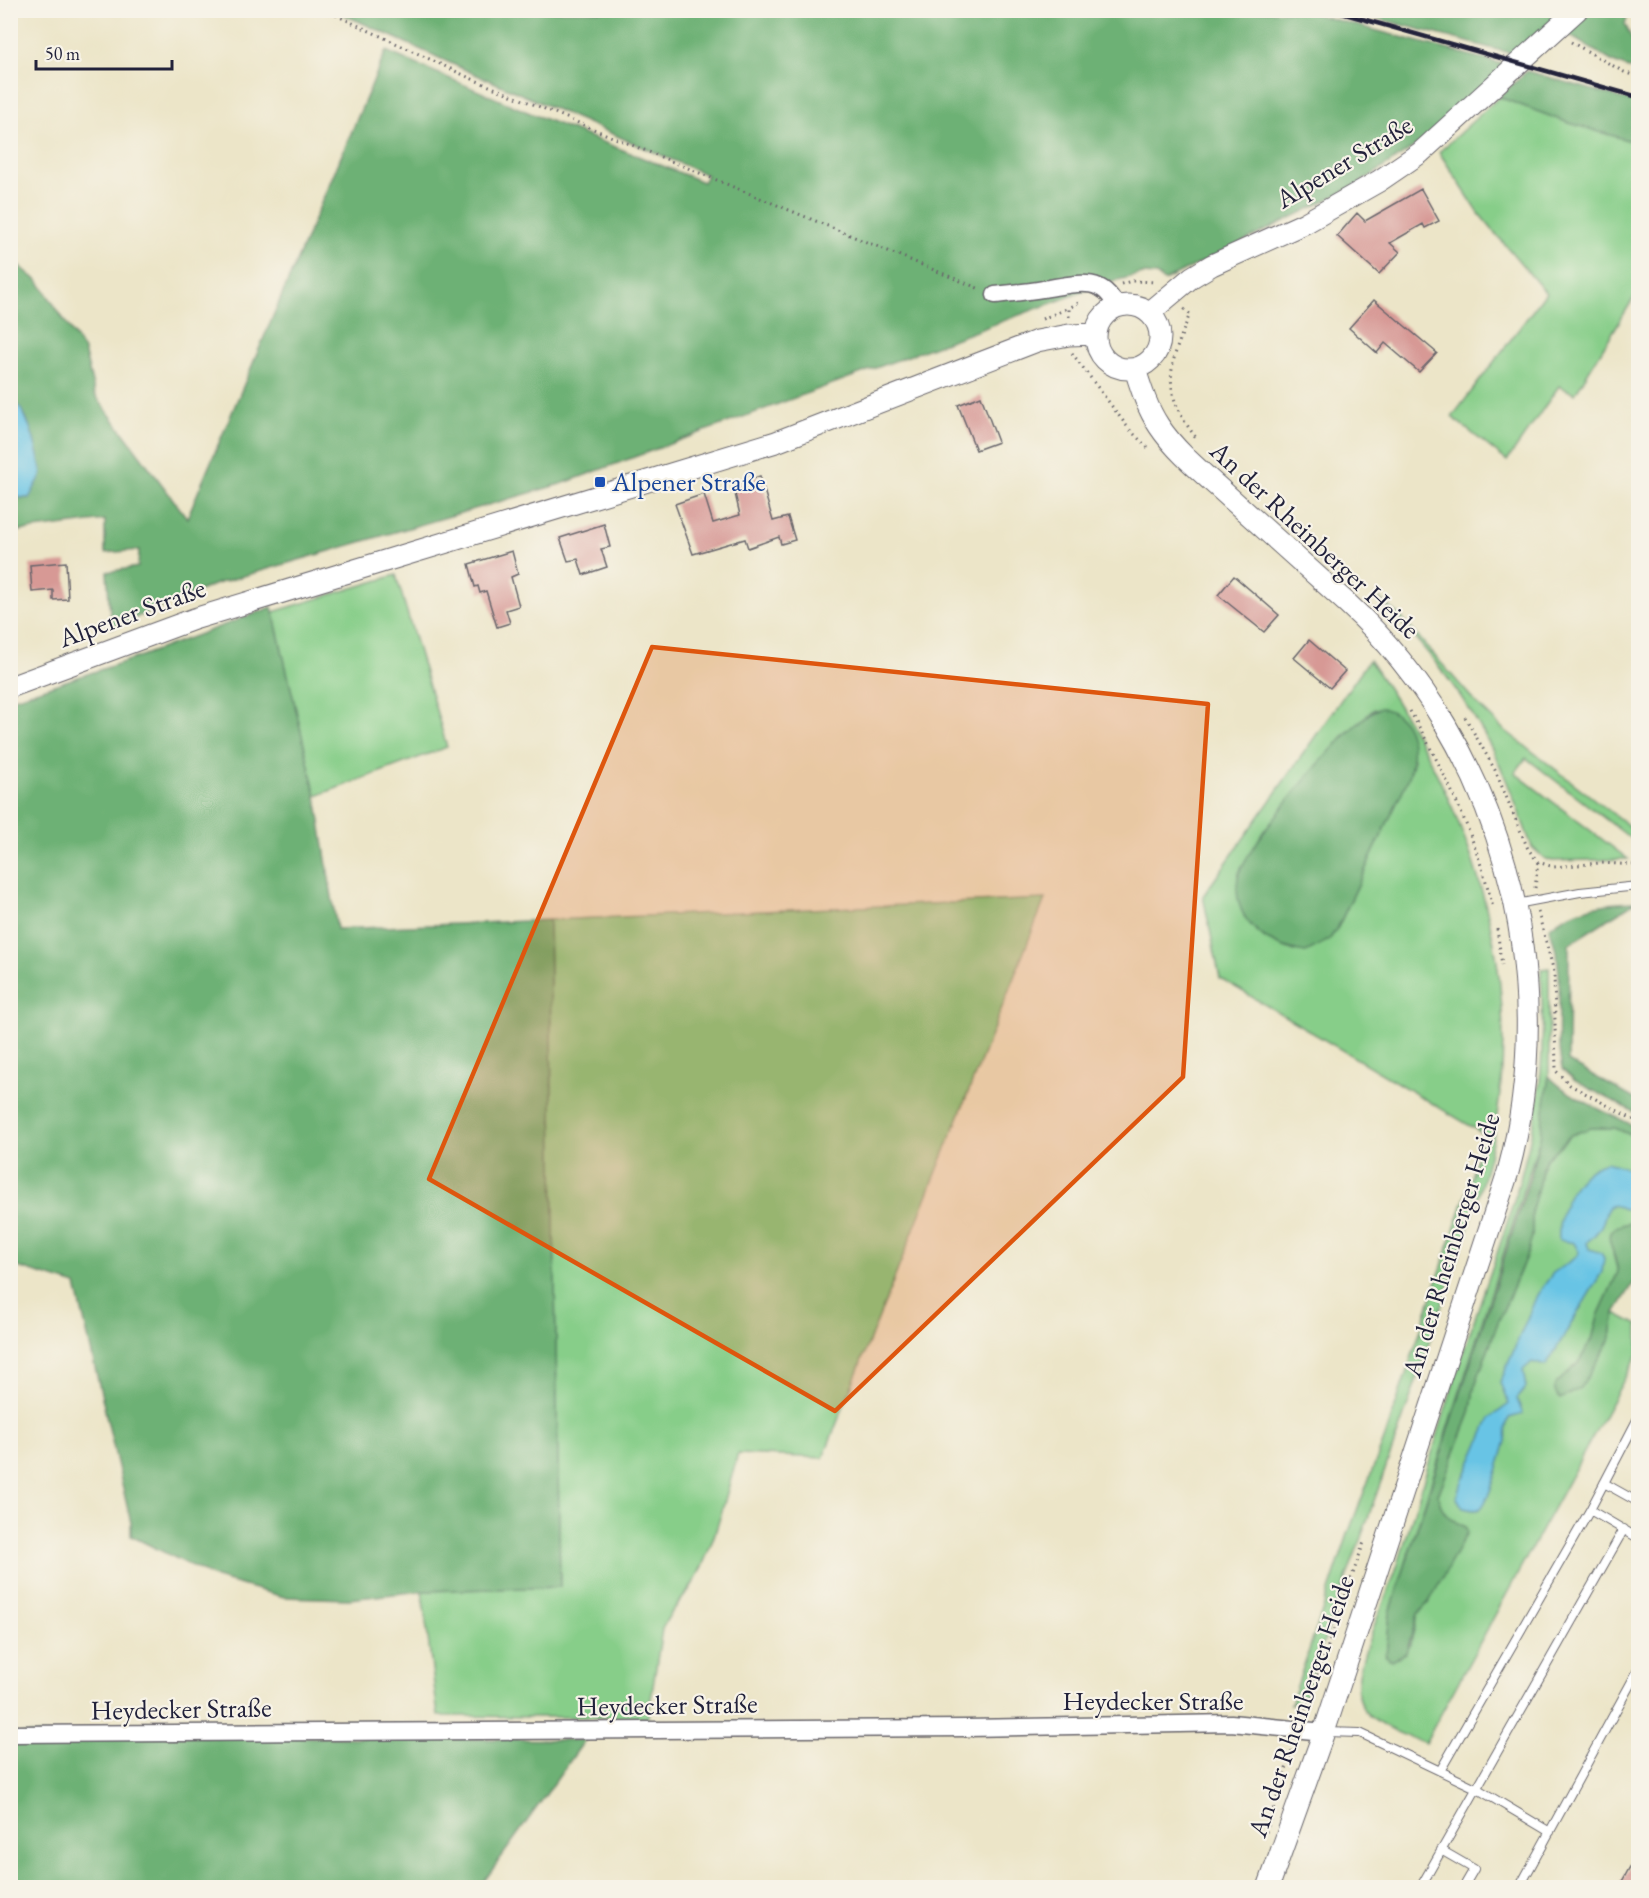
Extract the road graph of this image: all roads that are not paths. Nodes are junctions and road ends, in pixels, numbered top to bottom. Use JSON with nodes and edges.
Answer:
{"nodes":[{"id":1,"x":1577,"y":10,"type":"edge"},
{"id":2,"x":996,"y":295,"type":"road end"},
{"id":3,"x":1116,"y":307,"type":"junction"},
{"id":4,"x":1149,"y":313,"type":"junction"},
{"id":5,"x":1096,"y":334,"type":"junction"},
{"id":6,"x":1135,"y":369,"type":"junction"},
{"id":7,"x":10,"y":687,"type":"edge"},
{"id":8,"x":1638,"y":886,"type":"edge"},
{"id":9,"x":1526,"y":901,"type":"junction"},
{"id":10,"x":1638,"y":1418,"type":"edge"},
{"id":11,"x":1604,"y":1484,"type":"junction"},
{"id":12,"x":1638,"y":1502,"type":"edge"},
{"id":13,"x":1590,"y":1510,"type":"junction"},
{"id":14,"x":1624,"y":1529,"type":"junction"},
{"id":15,"x":1638,"y":1538,"type":"edge"},
{"id":16,"x":1638,"y":1670,"type":"edge"},
{"id":17,"x":1324,"y":1732,"type":"junction"},
{"id":18,"x":10,"y":1734,"type":"edge"},
{"id":19,"x":1440,"y":1771,"type":"junction"},
{"id":20,"x":1476,"y":1788,"type":"junction"},
{"id":21,"x":1550,"y":1832,"type":"junction"},
{"id":22,"x":1441,"y":1850,"type":"junction"},
{"id":23,"x":1268,"y":1887,"type":"edge"},
{"id":24,"x":1420,"y":1887,"type":"edge"},
{"id":25,"x":1463,"y":1887,"type":"edge"},
{"id":26,"x":1520,"y":1887,"type":"edge"}],
"edges":[{"from":1,"to":4,"type":"street","name":"Alpener Straße"},
{"from":2,"to":3,"type":"street"},
{"from":3,"to":4,"type":"street"},
{"from":3,"to":5,"type":"street"},
{"from":4,"to":6,"type":"street"},
{"from":5,"to":6,"type":"street"},
{"from":5,"to":7,"type":"street","name":"Alpener Straße"},
{"from":6,"to":9,"type":"street","name":"An der Rheinberger Heide"},
{"from":8,"to":9,"type":"lane"},
{"from":9,"to":17,"type":"street","name":"An der Rheinberger Heide"},
{"from":10,"to":11,"type":"lane"},
{"from":11,"to":12,"type":"lane"},
{"from":11,"to":13,"type":"lane"},
{"from":13,"to":14,"type":"lane"},
{"from":13,"to":19,"type":"lane"},
{"from":14,"to":15,"type":"lane"},
{"from":14,"to":20,"type":"lane"},
{"from":16,"to":21,"type":"lane"},
{"from":17,"to":18,"type":"street","name":"Heydecker Straße"},
{"from":17,"to":19,"type":"lane"},
{"from":17,"to":23,"type":"street","name":"An der Rheinberger Heide"},
{"from":19,"to":20,"type":"lane"},
{"from":20,"to":21,"type":"lane"},
{"from":20,"to":22,"type":"lane"},
{"from":21,"to":26,"type":"lane"},
{"from":22,"to":24,"type":"lane"},
{"from":22,"to":25,"type":"lane"}]}
